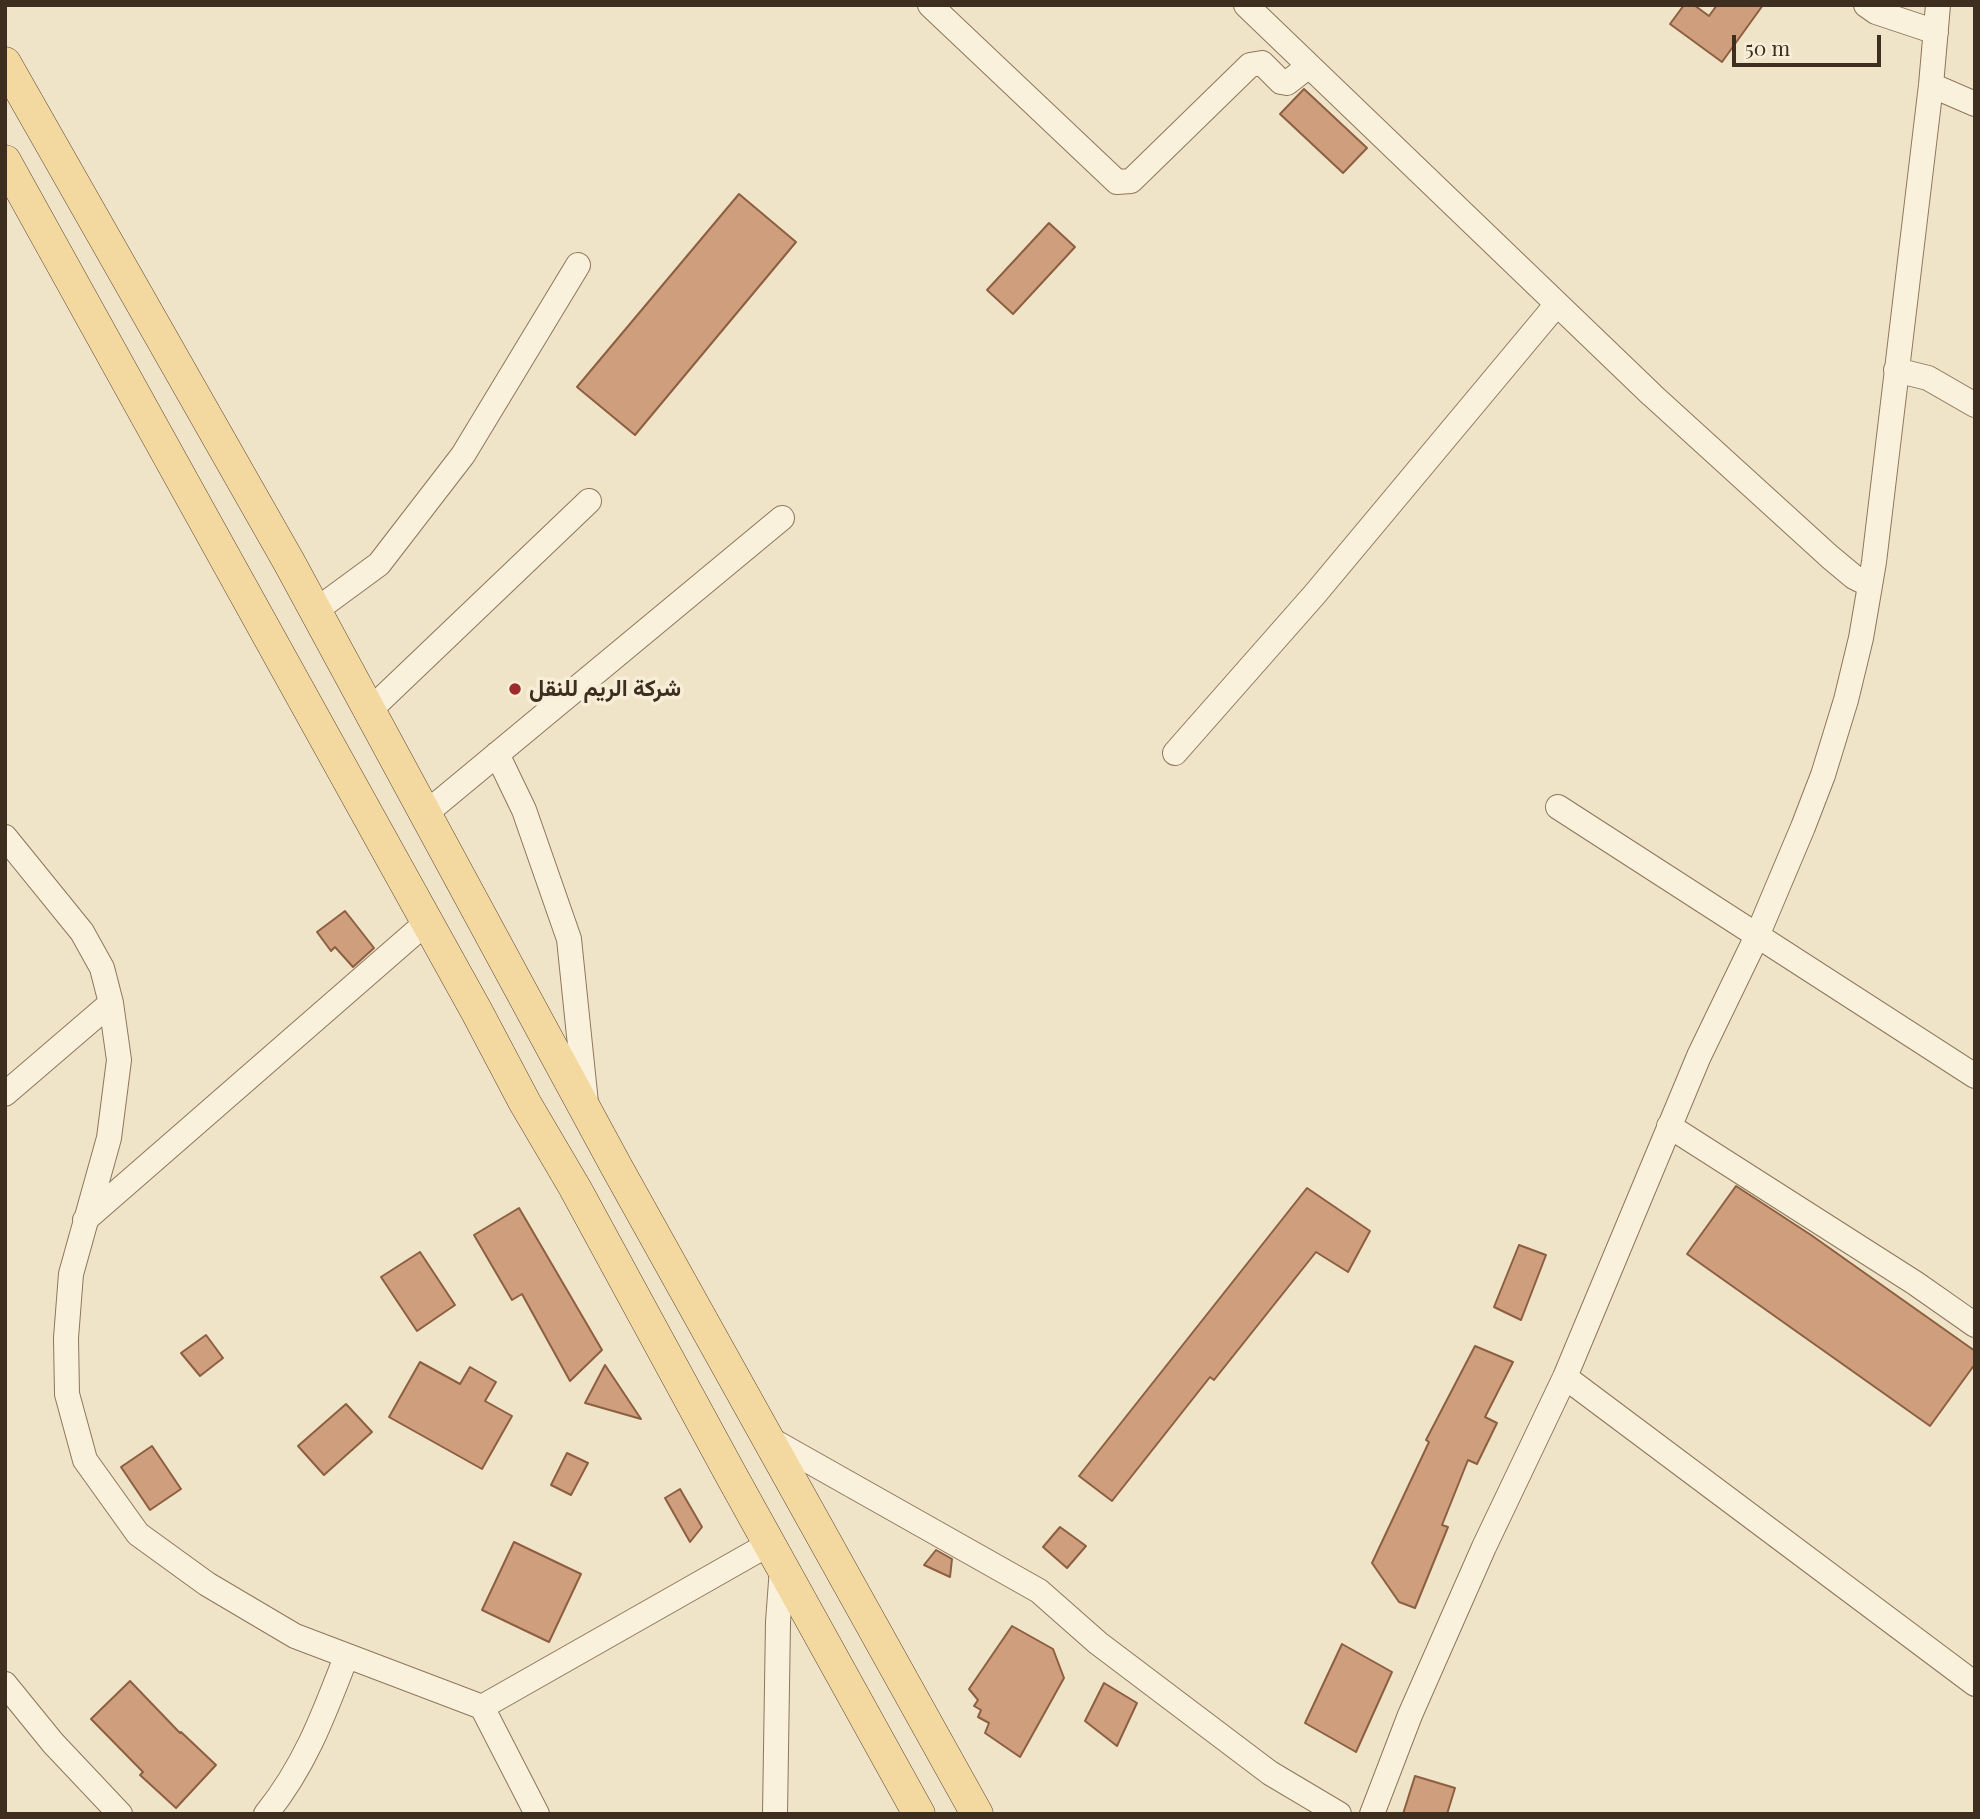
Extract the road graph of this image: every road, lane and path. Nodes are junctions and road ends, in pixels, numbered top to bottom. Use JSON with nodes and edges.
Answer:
{"nodes":[{"id":1,"x":930,"y":5,"type":"edge"},
{"id":2,"x":1246,"y":5,"type":"edge"},
{"id":3,"x":1866,"y":5,"type":"edge"},
{"id":4,"x":1938,"y":5,"type":"edge"},
{"id":5,"x":1936,"y":32,"type":"junction"},
{"id":6,"x":5,"y":63,"type":"edge"},
{"id":7,"x":1309,"y":65,"type":"junction"},
{"id":8,"x":1931,"y":85,"type":"junction"},
{"id":9,"x":1975,"y":104,"type":"edge"},
{"id":10,"x":5,"y":161,"type":"edge"},
{"id":11,"x":578,"y":265,"type":"dead end"},
{"id":12,"x":1557,"y":304,"type":"junction"},
{"id":13,"x":1896,"y":370,"type":"junction"},
{"id":14,"x":1975,"y":405,"type":"edge"},
{"id":15,"x":589,"y":501,"type":"dead end"},
{"id":16,"x":782,"y":518,"type":"dead end"},
{"id":17,"x":1870,"y":585,"type":"junction"},
{"id":18,"x":315,"y":611,"type":"junction"},
{"id":19,"x":369,"y":712,"type":"junction"},
{"id":20,"x":1175,"y":753,"type":"dead end"},
{"id":21,"x":497,"y":754,"type":"junction"},
{"id":22,"x":1558,"y":807,"type":"dead end"},
{"id":23,"x":425,"y":814,"type":"junction"},
{"id":24,"x":5,"y":837,"type":"edge"},
{"id":25,"x":427,"y":922,"type":"junction"},
{"id":26,"x":1757,"y":936,"type":"junction"},
{"id":27,"x":111,"y":1003,"type":"junction"},
{"id":28,"x":1975,"y":1076,"type":"edge"},
{"id":29,"x":5,"y":1094,"type":"edge"},
{"id":30,"x":588,"y":1115,"type":"junction"},
{"id":31,"x":1669,"y":1126,"type":"junction"},
{"id":32,"x":616,"y":1166,"type":"junction"},
{"id":33,"x":575,"y":1188,"type":"junction"},
{"id":34,"x":85,"y":1220,"type":"junction"},
{"id":35,"x":1975,"y":1325,"type":"edge"},
{"id":36,"x":1565,"y":1377,"type":"junction"},
{"id":37,"x":768,"y":1437,"type":"junction"},
{"id":38,"x":775,"y":1556,"type":"junction"},
{"id":39,"x":346,"y":1657,"type":"junction"},
{"id":40,"x":1975,"y":1684,"type":"edge"},
{"id":41,"x":8,"y":1694,"type":"edge"},
{"id":42,"x":482,"y":1707,"type":"junction"},
{"id":43,"x":120,"y":1814,"type":"edge"},
{"id":44,"x":266,"y":1814,"type":"edge"},
{"id":45,"x":537,"y":1814,"type":"edge"},
{"id":46,"x":775,"y":1814,"type":"edge"},
{"id":47,"x":919,"y":1814,"type":"edge"},
{"id":48,"x":976,"y":1814,"type":"edge"},
{"id":49,"x":1339,"y":1814,"type":"edge"},
{"id":50,"x":1372,"y":1814,"type":"edge"}],
"edges":[{"from":1,"to":7,"type":"street"},
{"from":2,"to":7,"type":"street"},
{"from":3,"to":5,"type":"street"},
{"from":4,"to":5,"type":"street"},
{"from":5,"to":8,"type":"street"},
{"from":6,"to":18,"type":"main road"},
{"from":7,"to":12,"type":"street"},
{"from":8,"to":9,"type":"street"},
{"from":8,"to":13,"type":"street"},
{"from":10,"to":25,"type":"main road"},
{"from":11,"to":18,"type":"street"},
{"from":12,"to":17,"type":"street"},
{"from":12,"to":20,"type":"street"},
{"from":13,"to":14,"type":"street"},
{"from":13,"to":17,"type":"street"},
{"from":15,"to":19,"type":"street"},
{"from":16,"to":21,"type":"street"},
{"from":17,"to":26,"type":"street"},
{"from":18,"to":19,"type":"main road"},
{"from":19,"to":23,"type":"main road"},
{"from":21,"to":23,"type":"street"},
{"from":21,"to":30,"type":"street"},
{"from":22,"to":26,"type":"street"},
{"from":23,"to":30,"type":"main road"},
{"from":24,"to":27,"type":"street"},
{"from":25,"to":33,"type":"main road"},
{"from":25,"to":34,"type":"street"},
{"from":26,"to":28,"type":"street"},
{"from":26,"to":31,"type":"street"},
{"from":27,"to":29,"type":"street"},
{"from":27,"to":34,"type":"street"},
{"from":30,"to":32,"type":"main road"},
{"from":31,"to":35,"type":"street"},
{"from":31,"to":36,"type":"street"},
{"from":32,"to":33,"type":"main road"},
{"from":32,"to":37,"type":"main road"},
{"from":33,"to":38,"type":"main road"},
{"from":34,"to":39,"type":"street"},
{"from":36,"to":40,"type":"street"},
{"from":36,"to":50,"type":"street"},
{"from":37,"to":48,"type":"main road"},
{"from":37,"to":49,"type":"street"},
{"from":38,"to":42,"type":"street"},
{"from":38,"to":46,"type":"street"},
{"from":38,"to":47,"type":"main road"},
{"from":39,"to":42,"type":"street"},
{"from":39,"to":44,"type":"street"},
{"from":41,"to":43,"type":"street"},
{"from":42,"to":45,"type":"street"}]}
